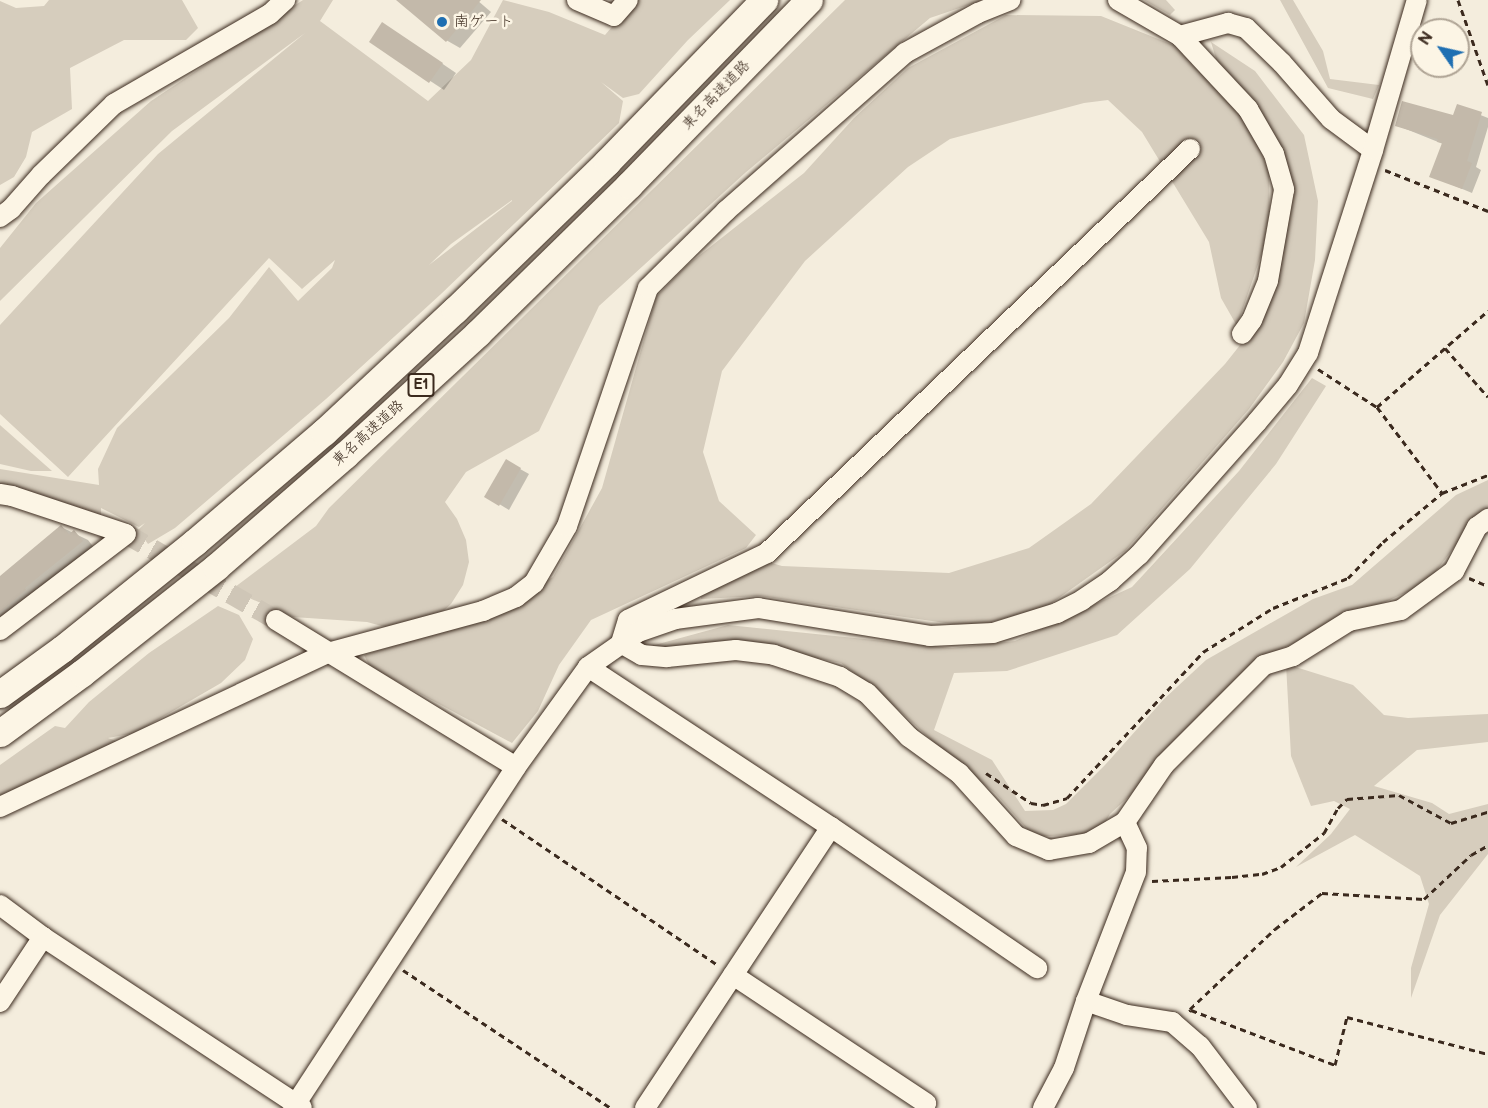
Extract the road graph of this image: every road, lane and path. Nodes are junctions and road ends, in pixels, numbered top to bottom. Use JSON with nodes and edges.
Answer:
{"nodes":[{"id":1,"x":285,"y":0,"type":"edge"},
{"id":2,"x":577,"y":0,"type":"edge"},
{"id":3,"x":628,"y":0,"type":"edge"},
{"id":4,"x":764,"y":0,"type":"edge"},
{"id":5,"x":809,"y":0,"type":"edge"},
{"id":6,"x":1011,"y":0,"type":"edge"},
{"id":7,"x":1118,"y":0,"type":"edge"},
{"id":8,"x":1417,"y":0,"type":"edge"},
{"id":9,"x":1458,"y":0,"type":"edge"},
{"id":10,"x":1180,"y":36,"type":"junction"},
{"id":11,"x":1488,"y":85,"type":"edge"},
{"id":12,"x":1190,"y":149,"type":"dead end"},
{"id":13,"x":1371,"y":157,"type":"junction"},
{"id":14,"x":1488,"y":211,"type":"edge"},
{"id":15,"x":0,"y":217,"type":"edge"},
{"id":16,"x":1488,"y":311,"type":"edge"},
{"id":17,"x":1242,"y":334,"type":"dead end"},
{"id":18,"x":1445,"y":348,"type":"junction"},
{"id":19,"x":1304,"y":360,"type":"junction"},
{"id":20,"x":1488,"y":398,"type":"edge"},
{"id":21,"x":1377,"y":407,"type":"junction"},
{"id":22,"x":1488,"y":475,"type":"edge"},
{"id":23,"x":1442,"y":493,"type":"junction"},
{"id":24,"x":0,"y":494,"type":"edge"},
{"id":25,"x":1488,"y":519,"type":"edge"},
{"id":26,"x":276,"y":620,"type":"tunnel mouth"},
{"id":27,"x":0,"y":630,"type":"edge"},
{"id":28,"x":621,"y":644,"type":"junction"},
{"id":29,"x":328,"y":653,"type":"junction"},
{"id":30,"x":588,"y":667,"type":"junction"},
{"id":31,"x":0,"y":694,"type":"edge"},
{"id":32,"x":0,"y":733,"type":"edge"},
{"id":33,"x":516,"y":767,"type":"junction"},
{"id":34,"x":978,"y":767,"type":"dead end"},
{"id":35,"x":0,"y":807,"type":"edge"},
{"id":36,"x":489,"y":809,"type":"junction"},
{"id":37,"x":1488,"y":812,"type":"edge"},
{"id":38,"x":1125,"y":822,"type":"junction"},
{"id":39,"x":831,"y":827,"type":"junction"},
{"id":40,"x":1488,"y":845,"type":"edge"},
{"id":41,"x":1132,"y":881,"type":"junction"},
{"id":42,"x":0,"y":905,"type":"edge"},
{"id":43,"x":43,"y":937,"type":"junction"},
{"id":44,"x":389,"y":961,"type":"junction"},
{"id":45,"x":1037,"y":968,"type":"dead end"},
{"id":46,"x":733,"y":975,"type":"junction"},
{"id":47,"x":1086,"y":1001,"type":"junction"},
{"id":48,"x":0,"y":1002,"type":"edge"},
{"id":49,"x":1488,"y":1054,"type":"edge"},
{"id":50,"x":926,"y":1102,"type":"dead end"},
{"id":51,"x":297,"y":1107,"type":"edge"},
{"id":52,"x":611,"y":1108,"type":"edge"},
{"id":53,"x":645,"y":1108,"type":"edge"},
{"id":54,"x":1043,"y":1108,"type":"edge"},
{"id":55,"x":1247,"y":1108,"type":"edge"}],
"edges":[{"from":1,"to":15,"type":"street"},
{"from":2,"to":3,"type":"street"},
{"from":4,"to":31,"type":"highway","name":"東名高速道路","number":"E1"},
{"from":5,"to":32,"type":"highway","name":"東名高速道路","number":"E1"},
{"from":6,"to":29,"type":"street"},
{"from":7,"to":10,"type":"street"},
{"from":8,"to":13,"type":"street"},
{"from":9,"to":11,"type":"path"},
{"from":10,"to":13,"type":"street"},
{"from":10,"to":17,"type":"street"},
{"from":12,"to":28,"type":"street"},
{"from":13,"to":14,"type":"path"},
{"from":13,"to":19,"type":"street"},
{"from":16,"to":18,"type":"path"},
{"from":18,"to":20,"type":"path"},
{"from":18,"to":21,"type":"path"},
{"from":19,"to":21,"type":"path"},
{"from":19,"to":28,"type":"street"},
{"from":21,"to":23,"type":"path"},
{"from":22,"to":23,"type":"path"},
{"from":23,"to":34,"type":"path"},
{"from":24,"to":27,"type":"street"},
{"from":25,"to":38,"type":"street"},
{"from":26,"to":29,"type":"street"},
{"from":28,"to":30,"type":"street"},
{"from":28,"to":38,"type":"street"},
{"from":29,"to":33,"type":"street"},
{"from":29,"to":35,"type":"street"},
{"from":30,"to":33,"type":"street"},
{"from":30,"to":39,"type":"street"},
{"from":33,"to":36,"type":"street"},
{"from":36,"to":44,"type":"street"},
{"from":36,"to":46,"type":"path"},
{"from":37,"to":41,"type":"path"},
{"from":38,"to":41,"type":"street"},
{"from":39,"to":45,"type":"street"},
{"from":39,"to":46,"type":"street"},
{"from":40,"to":49,"type":"path"},
{"from":41,"to":47,"type":"street"},
{"from":42,"to":43,"type":"street"},
{"from":43,"to":48,"type":"street"},
{"from":43,"to":51,"type":"street"},
{"from":44,"to":51,"type":"street"},
{"from":44,"to":52,"type":"path"},
{"from":46,"to":50,"type":"street"},
{"from":46,"to":53,"type":"street"},
{"from":47,"to":54,"type":"street"},
{"from":47,"to":55,"type":"street"}]}
